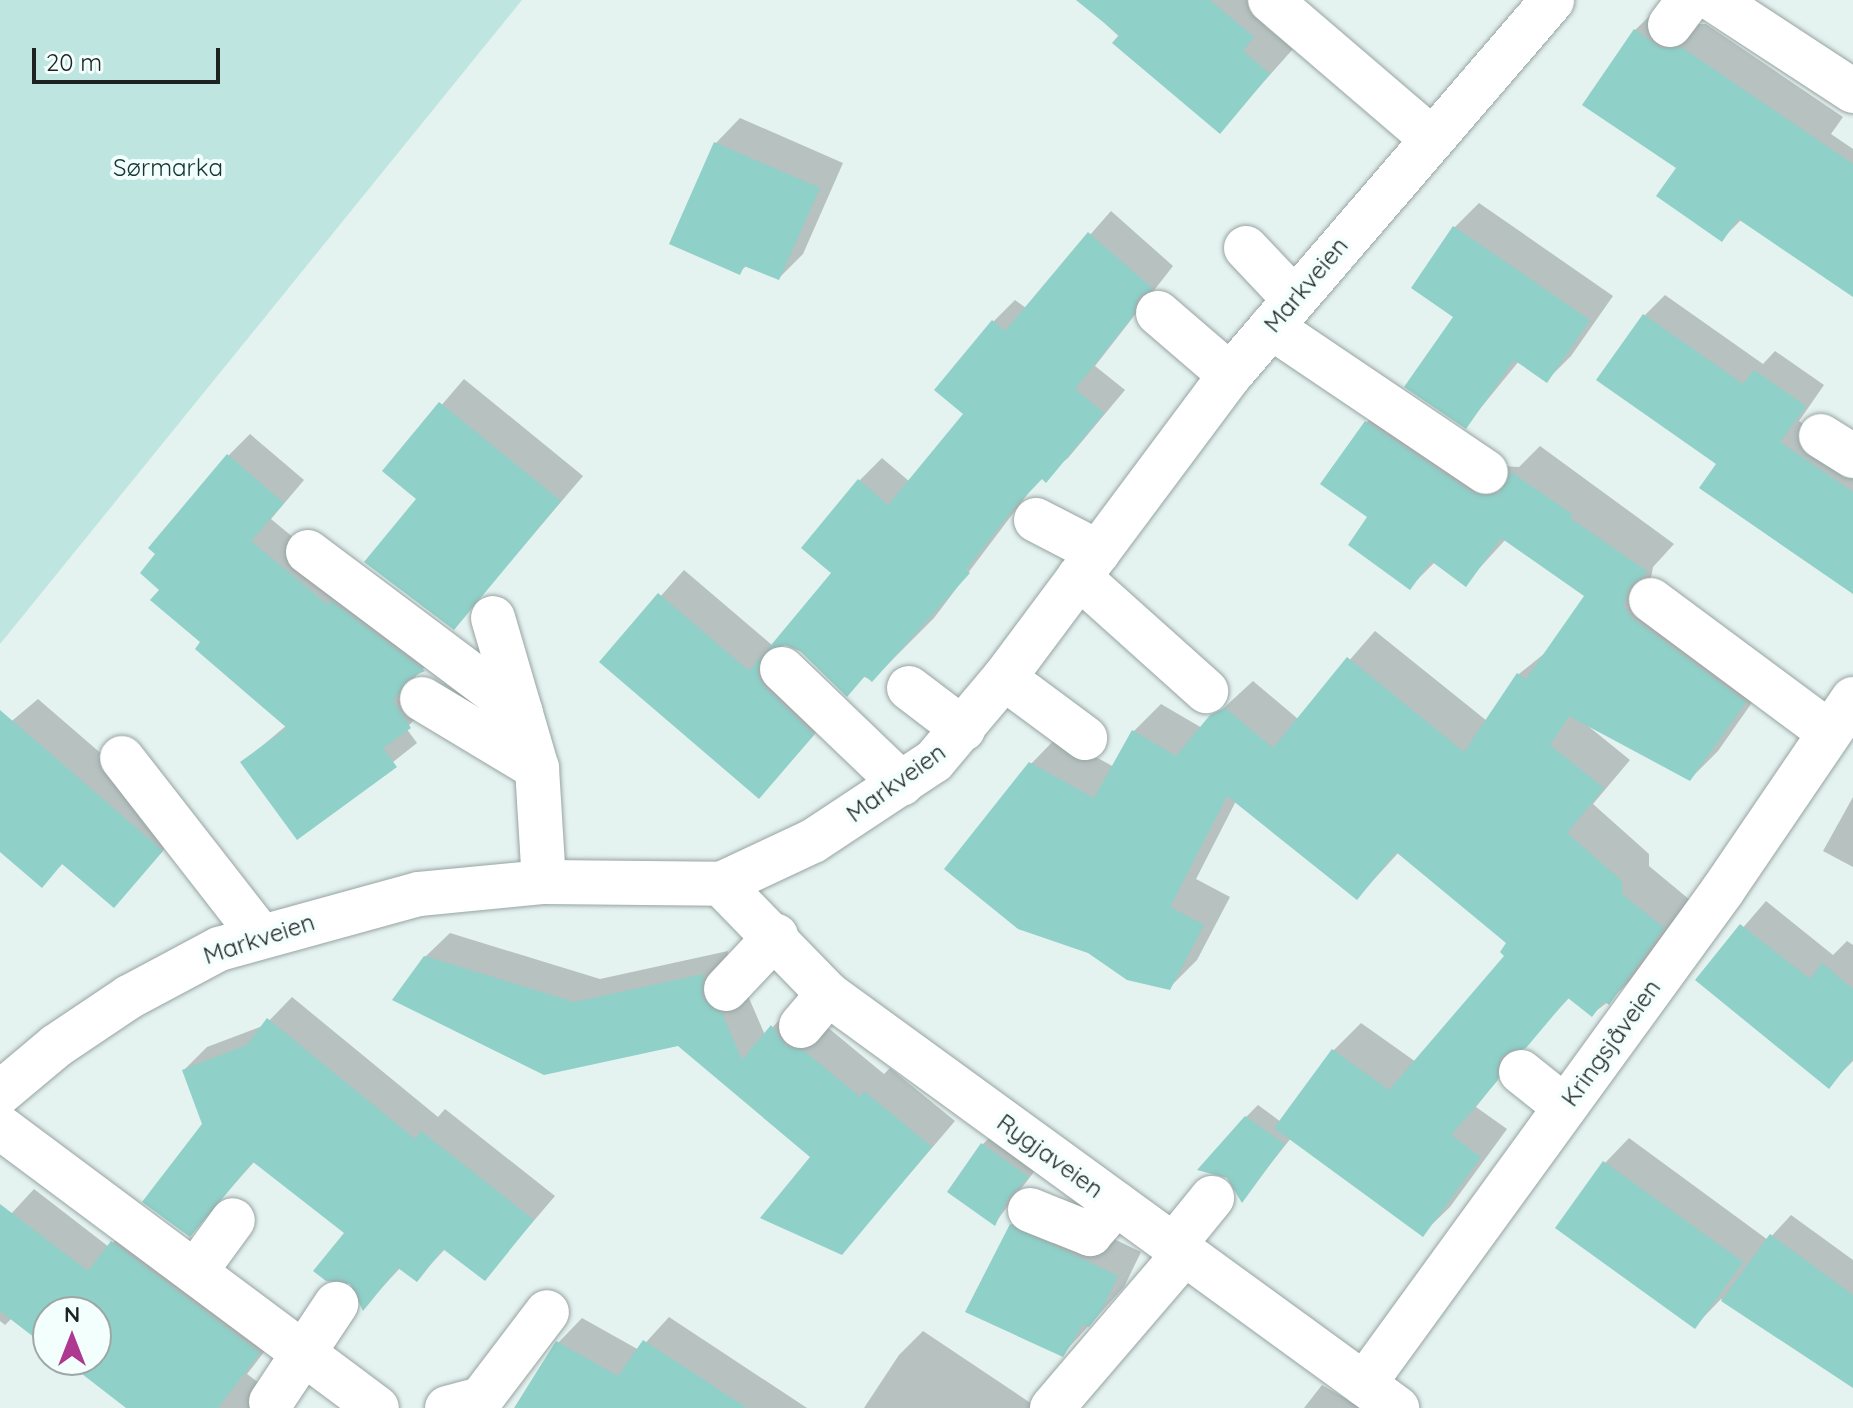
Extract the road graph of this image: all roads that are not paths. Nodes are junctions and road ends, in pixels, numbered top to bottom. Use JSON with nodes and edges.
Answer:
{"nodes":[{"id":1,"x":1552,"y":0,"type":"edge"},
{"id":2,"x":1714,"y":0,"type":"edge"},
{"id":3,"x":1263,"y":7,"type":"edge"},
{"id":4,"x":1853,"y":91,"type":"edge"},
{"id":5,"x":1431,"y":138,"type":"junction"},
{"id":6,"x":1246,"y":248,"type":"dead end"},
{"id":7,"x":1158,"y":313,"type":"dead end"},
{"id":8,"x":1283,"y":313,"type":"junction"},
{"id":9,"x":1230,"y":375,"type":"junction"},
{"id":10,"x":1486,"y":472,"type":"dead end"},
{"id":11,"x":1036,"y":520,"type":"dead end"},
{"id":12,"x":308,"y":552,"type":"dead end"},
{"id":13,"x":1089,"y":565,"type":"junction"},
{"id":14,"x":1651,"y":600,"type":"dead end"},
{"id":15,"x":493,"y":618,"type":"dead end"},
{"id":16,"x":782,"y":669,"type":"dead end"},
{"id":17,"x":1004,"y":678,"type":"junction"},
{"id":18,"x":909,"y":688,"type":"dead end"},
{"id":19,"x":1206,"y":691,"type":"dead end"},
{"id":20,"x":422,"y":699,"type":"dead end"},
{"id":21,"x":521,"y":712,"type":"junction"},
{"id":22,"x":1841,"y":715,"type":"edge"},
{"id":23,"x":963,"y":729,"type":"junction"},
{"id":24,"x":1085,"y":738,"type":"dead end"},
{"id":25,"x":122,"y":758,"type":"dead end"},
{"id":26,"x":537,"y":768,"type":"junction"},
{"id":27,"x":902,"y":784,"type":"junction"},
{"id":28,"x":544,"y":882,"type":"junction"},
{"id":29,"x":721,"y":884,"type":"junction"},
{"id":30,"x":260,"y":935,"type":"junction"},
{"id":31,"x":776,"y":936,"type":"junction"},
{"id":32,"x":726,"y":989,"type":"dead end"},
{"id":33,"x":1521,"y":1072,"type":"dead end"},
{"id":34,"x":0,"y":1093,"type":"edge"},
{"id":35,"x":1565,"y":1107,"type":"junction"},
{"id":36,"x":0,"y":1127,"type":"edge"},
{"id":37,"x":1212,"y":1198,"type":"dead end"},
{"id":38,"x":1116,"y":1204,"type":"junction"},
{"id":39,"x":1030,"y":1210,"type":"dead end"},
{"id":40,"x":233,"y":1220,"type":"dead end"},
{"id":41,"x":1178,"y":1250,"type":"junction"},
{"id":42,"x":195,"y":1272,"type":"junction"},
{"id":43,"x":336,"y":1304,"type":"dead end"},
{"id":44,"x":547,"y":1312,"type":"dead end"},
{"id":45,"x":302,"y":1352,"type":"junction"},
{"id":46,"x":1380,"y":1396,"type":"edge"},
{"id":47,"x":271,"y":1402,"type":"dead end"},
{"id":48,"x":377,"y":1408,"type":"edge"},
{"id":49,"x":447,"y":1408,"type":"edge"},
{"id":50,"x":1052,"y":1408,"type":"edge"}],
"edges":[{"from":1,"to":5,"type":"street","name":"Markveien"},
{"from":2,"to":4,"type":"street"},
{"from":3,"to":5,"type":"street"},
{"from":5,"to":8,"type":"street","name":"Markveien"},
{"from":6,"to":8,"type":"street"},
{"from":7,"to":9,"type":"street"},
{"from":8,"to":9,"type":"street","name":"Markveien"},
{"from":8,"to":10,"type":"street"},
{"from":9,"to":13,"type":"street","name":"Markveien"},
{"from":11,"to":13,"type":"street"},
{"from":12,"to":21,"type":"street"},
{"from":13,"to":17,"type":"street","name":"Markveien"},
{"from":13,"to":19,"type":"street"},
{"from":14,"to":22,"type":"street"},
{"from":15,"to":21,"type":"street"},
{"from":16,"to":27,"type":"street"},
{"from":17,"to":23,"type":"street","name":"Markveien"},
{"from":17,"to":24,"type":"street"},
{"from":18,"to":23,"type":"street"},
{"from":20,"to":26,"type":"street"},
{"from":21,"to":26,"type":"street"},
{"from":22,"to":35,"type":"street","name":"Kringsjåveien"},
{"from":23,"to":27,"type":"street","name":"Markveien"},
{"from":25,"to":30,"type":"street"},
{"from":26,"to":28,"type":"street"},
{"from":27,"to":29,"type":"street","name":"Markveien"},
{"from":28,"to":29,"type":"street","name":"Markveien"},
{"from":28,"to":30,"type":"street","name":"Markveien"},
{"from":29,"to":31,"type":"street","name":"Rygjaveien"},
{"from":30,"to":34,"type":"street","name":"Markveien"},
{"from":31,"to":32,"type":"street"},
{"from":31,"to":38,"type":"street","name":"Rygjaveien"},
{"from":33,"to":35,"type":"street"},
{"from":35,"to":46,"type":"street","name":"Kringsjåveien"},
{"from":36,"to":42,"type":"street"},
{"from":37,"to":41,"type":"street"},
{"from":38,"to":39,"type":"street"},
{"from":38,"to":41,"type":"street","name":"Rygjaveien"},
{"from":40,"to":42,"type":"street"},
{"from":41,"to":46,"type":"street","name":"Rygjaveien"},
{"from":41,"to":50,"type":"street"},
{"from":42,"to":45,"type":"street"},
{"from":43,"to":45,"type":"street"},
{"from":44,"to":49,"type":"street"},
{"from":45,"to":47,"type":"street"},
{"from":45,"to":48,"type":"street"}]}
